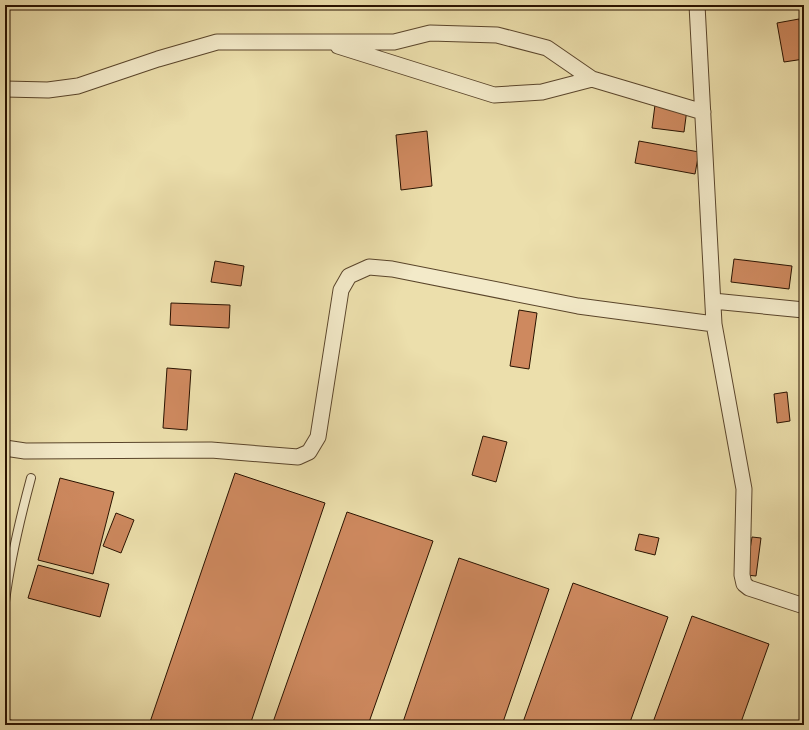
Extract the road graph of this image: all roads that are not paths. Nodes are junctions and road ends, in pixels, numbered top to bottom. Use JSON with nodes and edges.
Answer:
{"nodes":[{"id":1,"x":697,"y":5,"type":"edge"},
{"id":2,"x":326,"y":42,"type":"junction"},
{"id":3,"x":592,"y":79,"type":"junction"},
{"id":4,"x":5,"y":89,"type":"edge"},
{"id":5,"x":703,"y":112,"type":"junction"},
{"id":6,"x":713,"y":301,"type":"junction"},
{"id":7,"x":804,"y":310,"type":"edge"},
{"id":8,"x":714,"y":324,"type":"junction"},
{"id":9,"x":5,"y":448,"type":"edge"},
{"id":10,"x":31,"y":478,"type":"dead end"},
{"id":11,"x":5,"y":602,"type":"edge"},
{"id":12,"x":804,"y":606,"type":"edge"},
{"id":13,"x":5,"y":723,"type":"edge"},
{"id":14,"x":12,"y":725,"type":"edge"}],
"edges":[{"from":1,"to":5,"type":"street"},
{"from":2,"to":3,"type":"street"},
{"from":2,"to":3,"type":"street"},
{"from":2,"to":4,"type":"street"},
{"from":3,"to":5,"type":"street"},
{"from":5,"to":6,"type":"street"},
{"from":6,"to":7,"type":"street"},
{"from":6,"to":8,"type":"street"},
{"from":8,"to":9,"type":"street"},
{"from":8,"to":12,"type":"street"},
{"from":10,"to":11,"type":"lane"},
{"from":13,"to":14,"type":"lane"}]}
